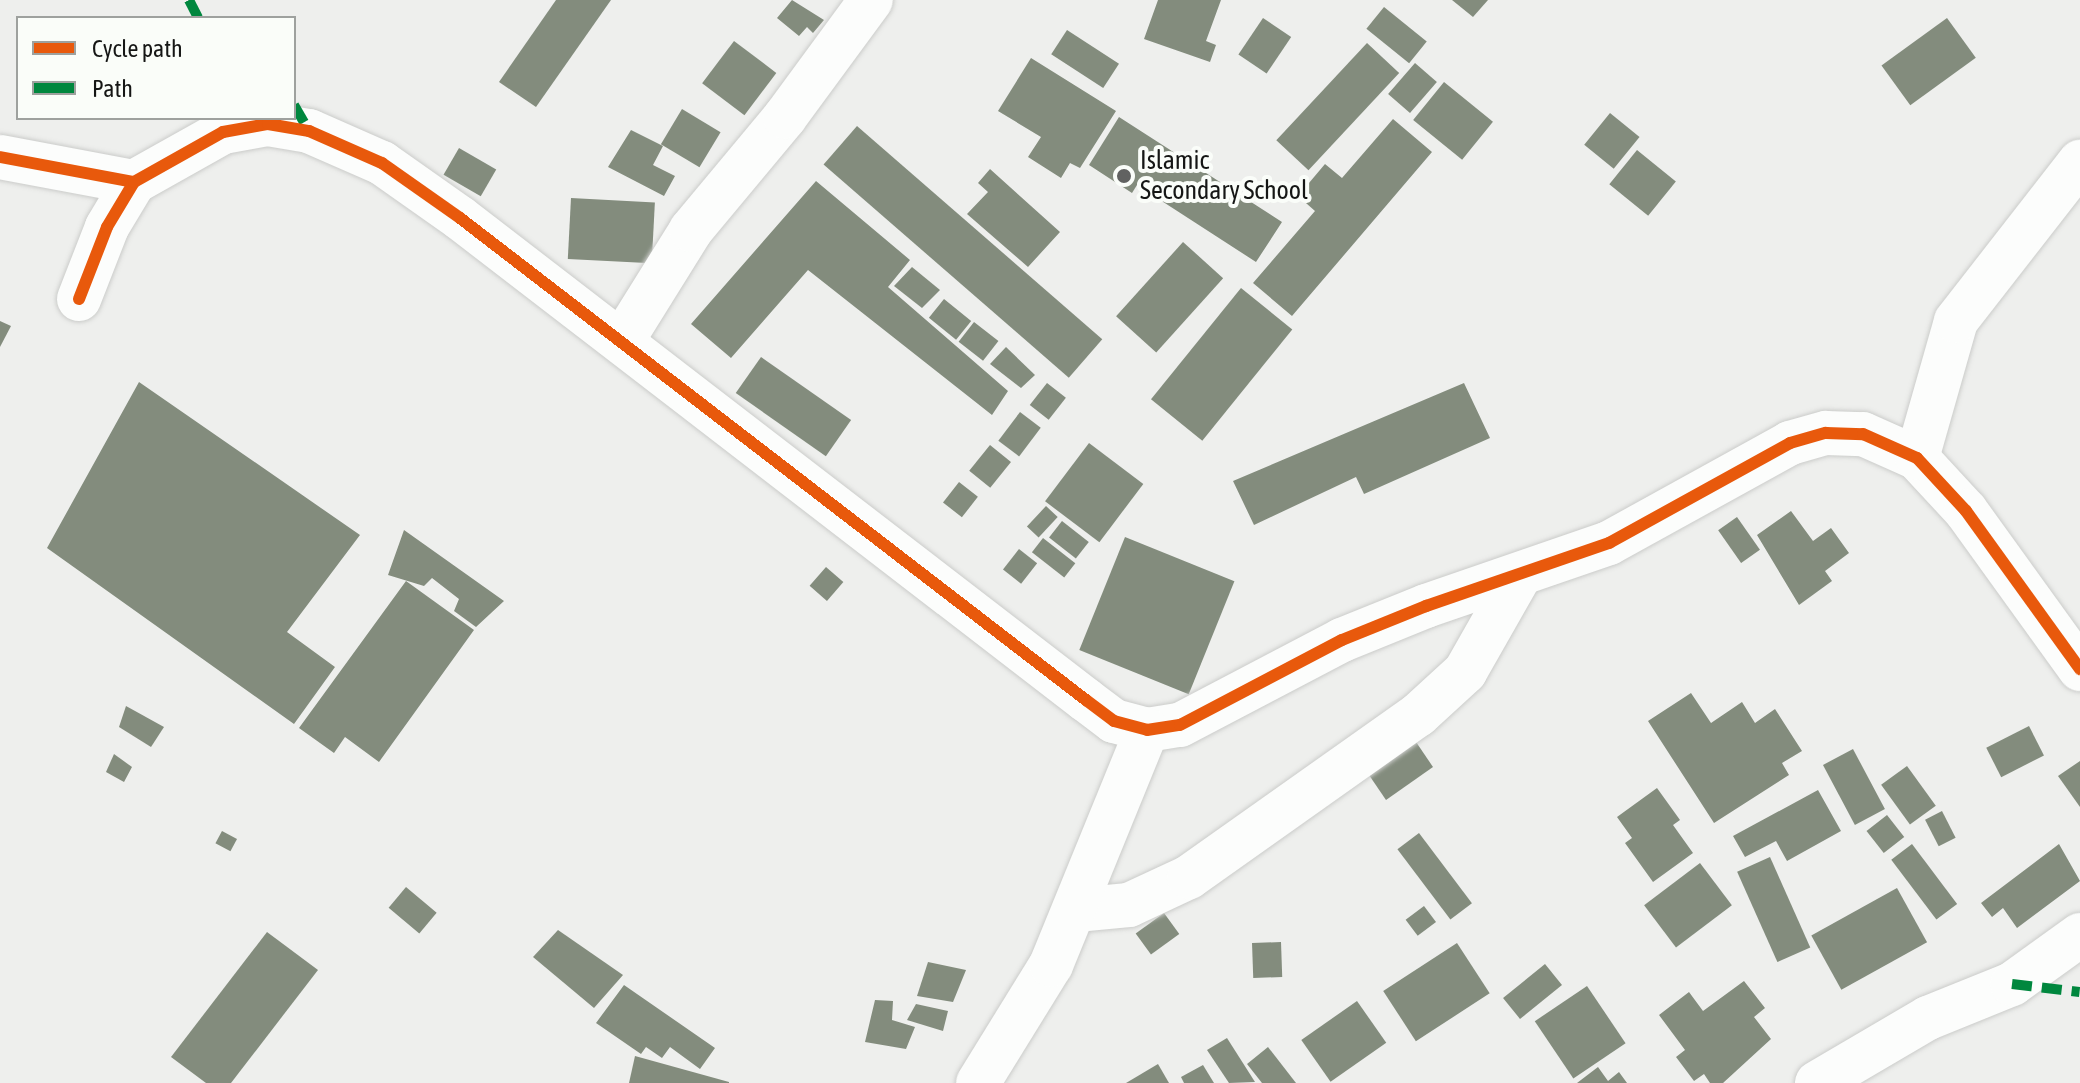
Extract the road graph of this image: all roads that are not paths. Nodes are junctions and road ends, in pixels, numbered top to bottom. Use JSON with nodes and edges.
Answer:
{"nodes":[{"id":1,"x":871,"y":0,"type":"edge"},
{"id":2,"x":0,"y":157,"type":"edge"},
{"id":3,"x":2080,"y":162,"type":"edge"},
{"id":4,"x":134,"y":182,"type":"junction"},
{"id":5,"x":79,"y":299,"type":"dead end"},
{"id":6,"x":622,"y":341,"type":"junction"},
{"id":7,"x":1917,"y":458,"type":"junction"},
{"id":8,"x":1520,"y":575,"type":"junction"},
{"id":9,"x":2080,"y":669,"type":"edge"},
{"id":10,"x":1147,"y":730,"type":"junction"},
{"id":11,"x":1076,"y":910,"type":"junction"},
{"id":12,"x":2080,"y":935,"type":"edge"},
{"id":13,"x":978,"y":1083,"type":"edge"},
{"id":14,"x":1817,"y":1083,"type":"edge"}],
"edges":[{"from":1,"to":6,"type":"lane"},
{"from":2,"to":4,"type":"lane"},
{"from":3,"to":7,"type":"lane"},
{"from":4,"to":5,"type":"lane"},
{"from":4,"to":6,"type":"lane"},
{"from":6,"to":10,"type":"lane"},
{"from":7,"to":8,"type":"lane"},
{"from":7,"to":9,"type":"lane"},
{"from":8,"to":10,"type":"lane"},
{"from":8,"to":11,"type":"lane"},
{"from":10,"to":11,"type":"lane"},
{"from":11,"to":13,"type":"lane"},
{"from":12,"to":14,"type":"lane"}]}
